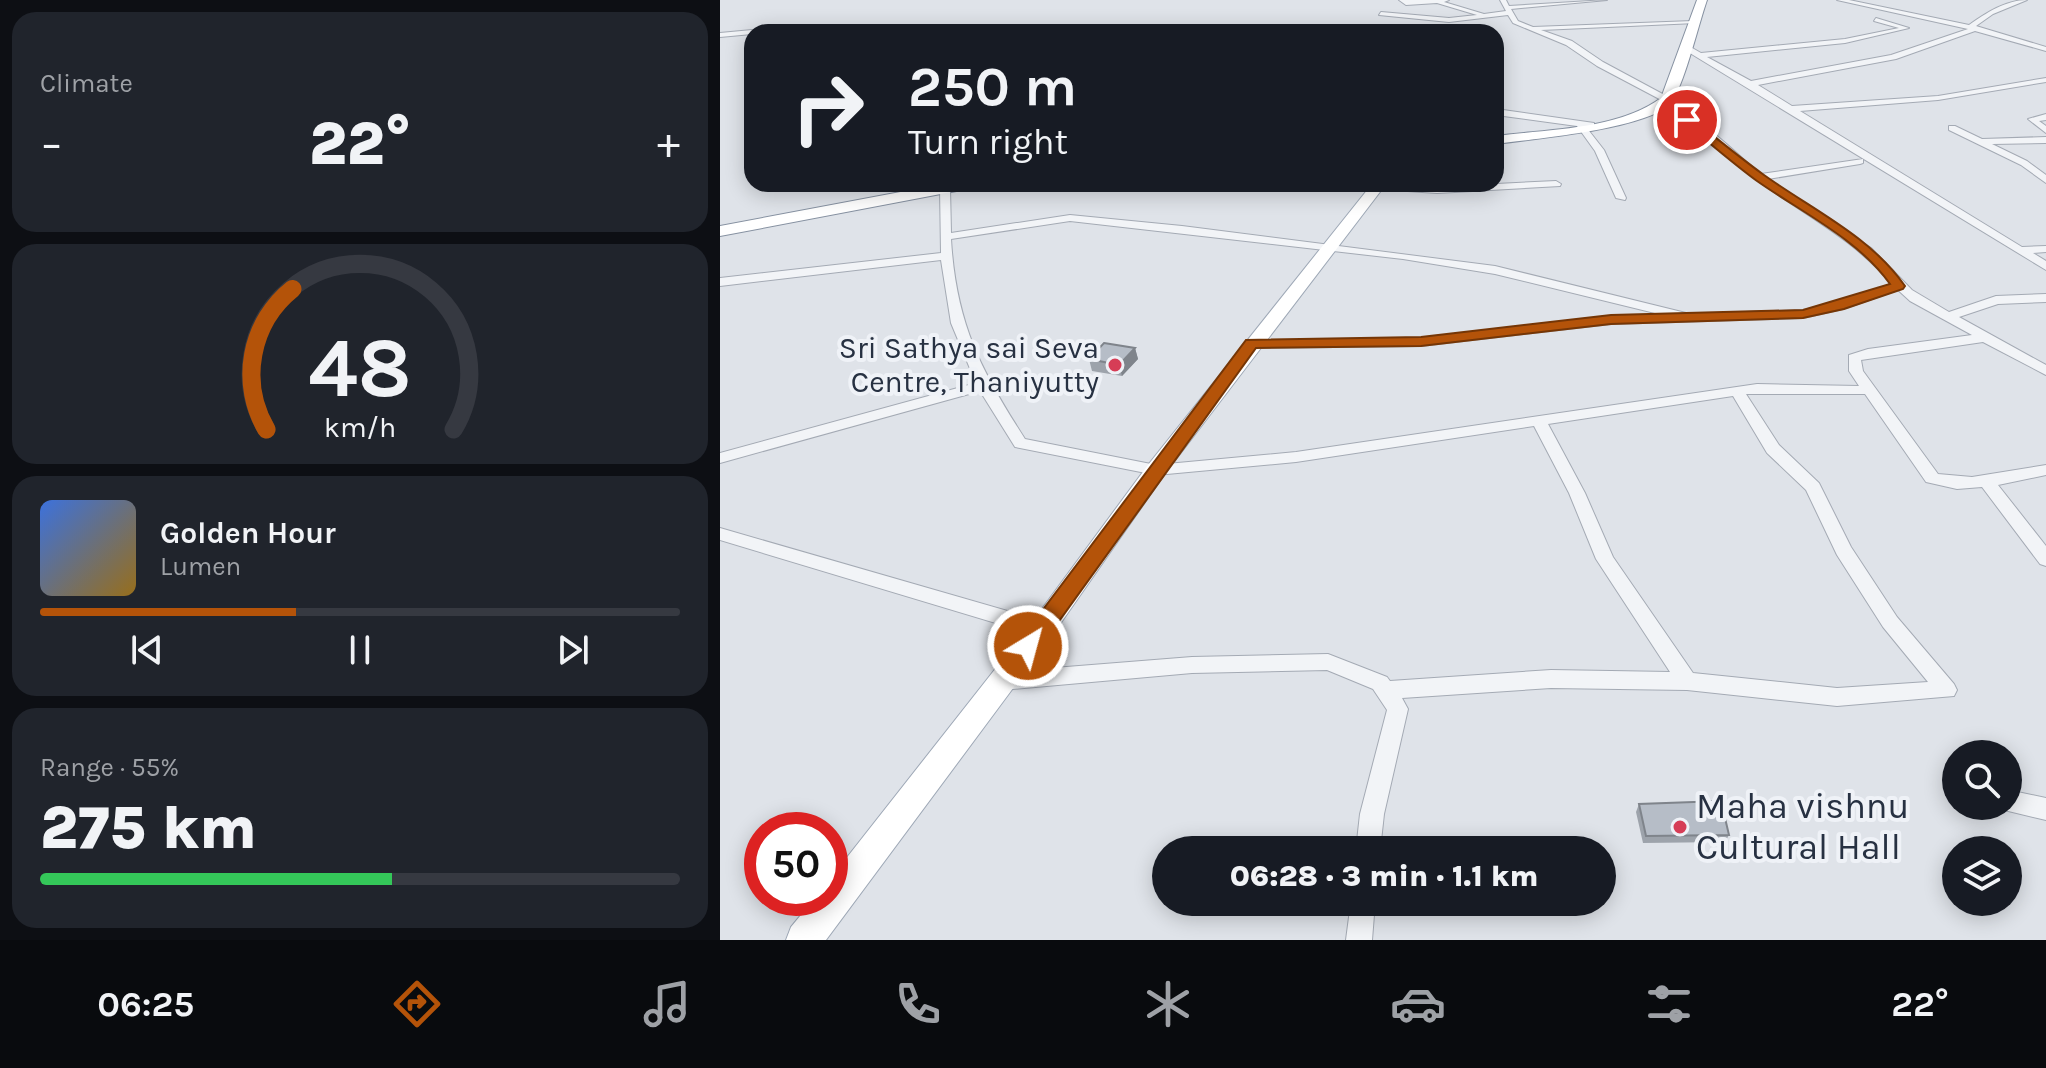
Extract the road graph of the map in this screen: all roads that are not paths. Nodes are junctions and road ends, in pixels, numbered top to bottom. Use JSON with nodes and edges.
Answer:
{"nodes":[{"id":1,"x":1402,"y":0,"type":"edge"},
{"id":2,"x":1604,"y":0,"type":"edge"},
{"id":3,"x":1702,"y":0,"type":"edge"},
{"id":4,"x":1840,"y":0,"type":"edge"},
{"id":5,"x":2024,"y":0,"type":"edge"},
{"id":6,"x":1443,"y":1,"type":"edge"},
{"id":7,"x":1506,"y":7,"type":"edge"},
{"id":8,"x":1381,"y":14,"type":"dead end"},
{"id":9,"x":1488,"y":16,"type":"junction"},
{"id":10,"x":1876,"y":20,"type":"dead end"},
{"id":11,"x":1693,"y":23,"type":"junction"},
{"id":12,"x":1530,"y":28,"type":"junction"},
{"id":13,"x":1973,"y":28,"type":"junction"},
{"id":14,"x":744,"y":33,"type":"edge"},
{"id":15,"x":720,"y":35,"type":"edge"},
{"id":16,"x":1684,"y":47,"type":"junction"},
{"id":17,"x":2046,"y":49,"type":"edge"},
{"id":18,"x":1703,"y":55,"type":"junction"},
{"id":19,"x":2046,"y":80,"type":"edge"},
{"id":20,"x":1750,"y":84,"type":"junction"},
{"id":21,"x":1664,"y":104,"type":"junction"},
{"id":22,"x":1791,"y":109,"type":"junction"},
{"id":23,"x":1504,"y":113,"type":"edge"},
{"id":24,"x":2046,"y":117,"type":"edge"},
{"id":25,"x":1586,"y":126,"type":"junction"},
{"id":26,"x":1952,"y":128,"type":"dead end"},
{"id":27,"x":2046,"y":130,"type":"edge"},
{"id":28,"x":1504,"y":139,"type":"edge"},
{"id":29,"x":2046,"y":140,"type":"edge"},
{"id":30,"x":1984,"y":141,"type":"junction"},
{"id":31,"x":1860,"y":161,"type":"dead end"},
{"id":32,"x":1759,"y":177,"type":"junction"},
{"id":33,"x":2046,"y":180,"type":"edge"},
{"id":34,"x":1556,"y":184,"type":"dead end"},
{"id":35,"x":1504,"y":187,"type":"edge"},
{"id":36,"x":903,"y":192,"type":"edge"},
{"id":37,"x":945,"y":192,"type":"edge"},
{"id":38,"x":1372,"y":192,"type":"edge"},
{"id":39,"x":1621,"y":198,"type":"dead end"},
{"id":40,"x":720,"y":231,"type":"edge"},
{"id":41,"x":945,"y":237,"type":"junction"},
{"id":42,"x":1328,"y":247,"type":"junction"},
{"id":43,"x":2046,"y":249,"type":"edge"},
{"id":44,"x":2022,"y":250,"type":"junction"},
{"id":45,"x":948,"y":256,"type":"junction"},
{"id":46,"x":2046,"y":266,"type":"edge"},
{"id":47,"x":720,"y":282,"type":"edge"},
{"id":48,"x":1898,"y":286,"type":"junction"},
{"id":49,"x":2046,"y":298,"type":"edge"},
{"id":50,"x":1685,"y":316,"type":"junction"},
{"id":51,"x":1948,"y":317,"type":"junction"},
{"id":52,"x":1982,"y":338,"type":"junction"},
{"id":53,"x":1252,"y":344,"type":"junction"},
{"id":54,"x":2046,"y":371,"type":"edge"},
{"id":55,"x":984,"y":385,"type":"junction"},
{"id":56,"x":1870,"y":390,"type":"junction"},
{"id":57,"x":1737,"y":391,"type":"junction"},
{"id":58,"x":1538,"y":419,"type":"junction"},
{"id":59,"x":720,"y":458,"type":"edge"},
{"id":60,"x":1156,"y":470,"type":"junction"},
{"id":61,"x":2046,"y":470,"type":"edge"},
{"id":62,"x":1986,"y":481,"type":"junction"},
{"id":63,"x":723,"y":539,"type":"edge"},
{"id":64,"x":2046,"y":559,"type":"edge"},
{"id":65,"x":1042,"y":629,"type":"junction"},
{"id":66,"x":1002,"y":681,"type":"junction"},
{"id":67,"x":1687,"y":681,"type":"junction"},
{"id":68,"x":1384,"y":690,"type":"junction"},
{"id":69,"x":2022,"y":804,"type":"edge"},
{"id":70,"x":2046,"y":809,"type":"edge"},
{"id":71,"x":1370,"y":836,"type":"edge"},
{"id":72,"x":1362,"y":916,"type":"edge"},
{"id":73,"x":804,"y":940,"type":"edge"},
{"id":74,"x":1359,"y":940,"type":"edge"}],
"edges":[{"from":1,"to":6,"type":"street"},
{"from":2,"to":7,"type":"street"},
{"from":3,"to":11,"type":"highway"},
{"from":4,"to":13,"type":"street"},
{"from":5,"to":13,"type":"street"},
{"from":6,"to":9,"type":"street"},
{"from":7,"to":9,"type":"street"},
{"from":7,"to":12,"type":"street"},
{"from":8,"to":9,"type":"street"},
{"from":10,"to":18,"type":"street"},
{"from":11,"to":12,"type":"street"},
{"from":11,"to":16,"type":"highway"},
{"from":12,"to":21,"type":"street"},
{"from":13,"to":17,"type":"street"},
{"from":13,"to":20,"type":"street"},
{"from":14,"to":15,"type":"street"},
{"from":16,"to":18,"type":"street"},
{"from":16,"to":21,"type":"highway"},
{"from":18,"to":20,"type":"street"},
{"from":19,"to":22,"type":"street"},
{"from":20,"to":22,"type":"street"},
{"from":21,"to":25,"type":"highway"},
{"from":21,"to":32,"type":"street"},
{"from":22,"to":44,"type":"street"},
{"from":23,"to":25,"type":"street"},
{"from":24,"to":27,"type":"street"},
{"from":25,"to":28,"type":"highway"},
{"from":25,"to":39,"type":"street"},
{"from":26,"to":30,"type":"street"},
{"from":29,"to":30,"type":"street"},
{"from":30,"to":33,"type":"street"},
{"from":31,"to":32,"type":"street"},
{"from":32,"to":48,"type":"street"},
{"from":34,"to":35,"type":"street"},
{"from":36,"to":40,"type":"highway"},
{"from":37,"to":41,"type":"street"},
{"from":38,"to":42,"type":"main road"},
{"from":41,"to":42,"type":"street"},
{"from":41,"to":45,"type":"street"},
{"from":42,"to":50,"type":"street"},
{"from":42,"to":53,"type":"main road"},
{"from":43,"to":44,"type":"street"},
{"from":44,"to":46,"type":"street"},
{"from":45,"to":47,"type":"street"},
{"from":45,"to":55,"type":"street"},
{"from":48,"to":50,"type":"street"},
{"from":48,"to":51,"type":"street"},
{"from":49,"to":51,"type":"street"},
{"from":50,"to":53,"type":"street"},
{"from":51,"to":52,"type":"street"},
{"from":52,"to":54,"type":"street"},
{"from":52,"to":56,"type":"street"},
{"from":53,"to":60,"type":"main road"},
{"from":55,"to":59,"type":"street"},
{"from":55,"to":60,"type":"street"},
{"from":56,"to":57,"type":"street"},
{"from":56,"to":62,"type":"street"},
{"from":57,"to":58,"type":"street"},
{"from":57,"to":67,"type":"street"},
{"from":58,"to":60,"type":"street"},
{"from":58,"to":67,"type":"street"},
{"from":60,"to":65,"type":"main road"},
{"from":61,"to":62,"type":"street"},
{"from":62,"to":64,"type":"street"},
{"from":63,"to":65,"type":"street"},
{"from":65,"to":66,"type":"main road"},
{"from":66,"to":68,"type":"street"},
{"from":66,"to":73,"type":"main road"},
{"from":67,"to":68,"type":"street"},
{"from":68,"to":71,"type":"street"},
{"from":69,"to":70,"type":"street"},
{"from":72,"to":74,"type":"street"}]}
